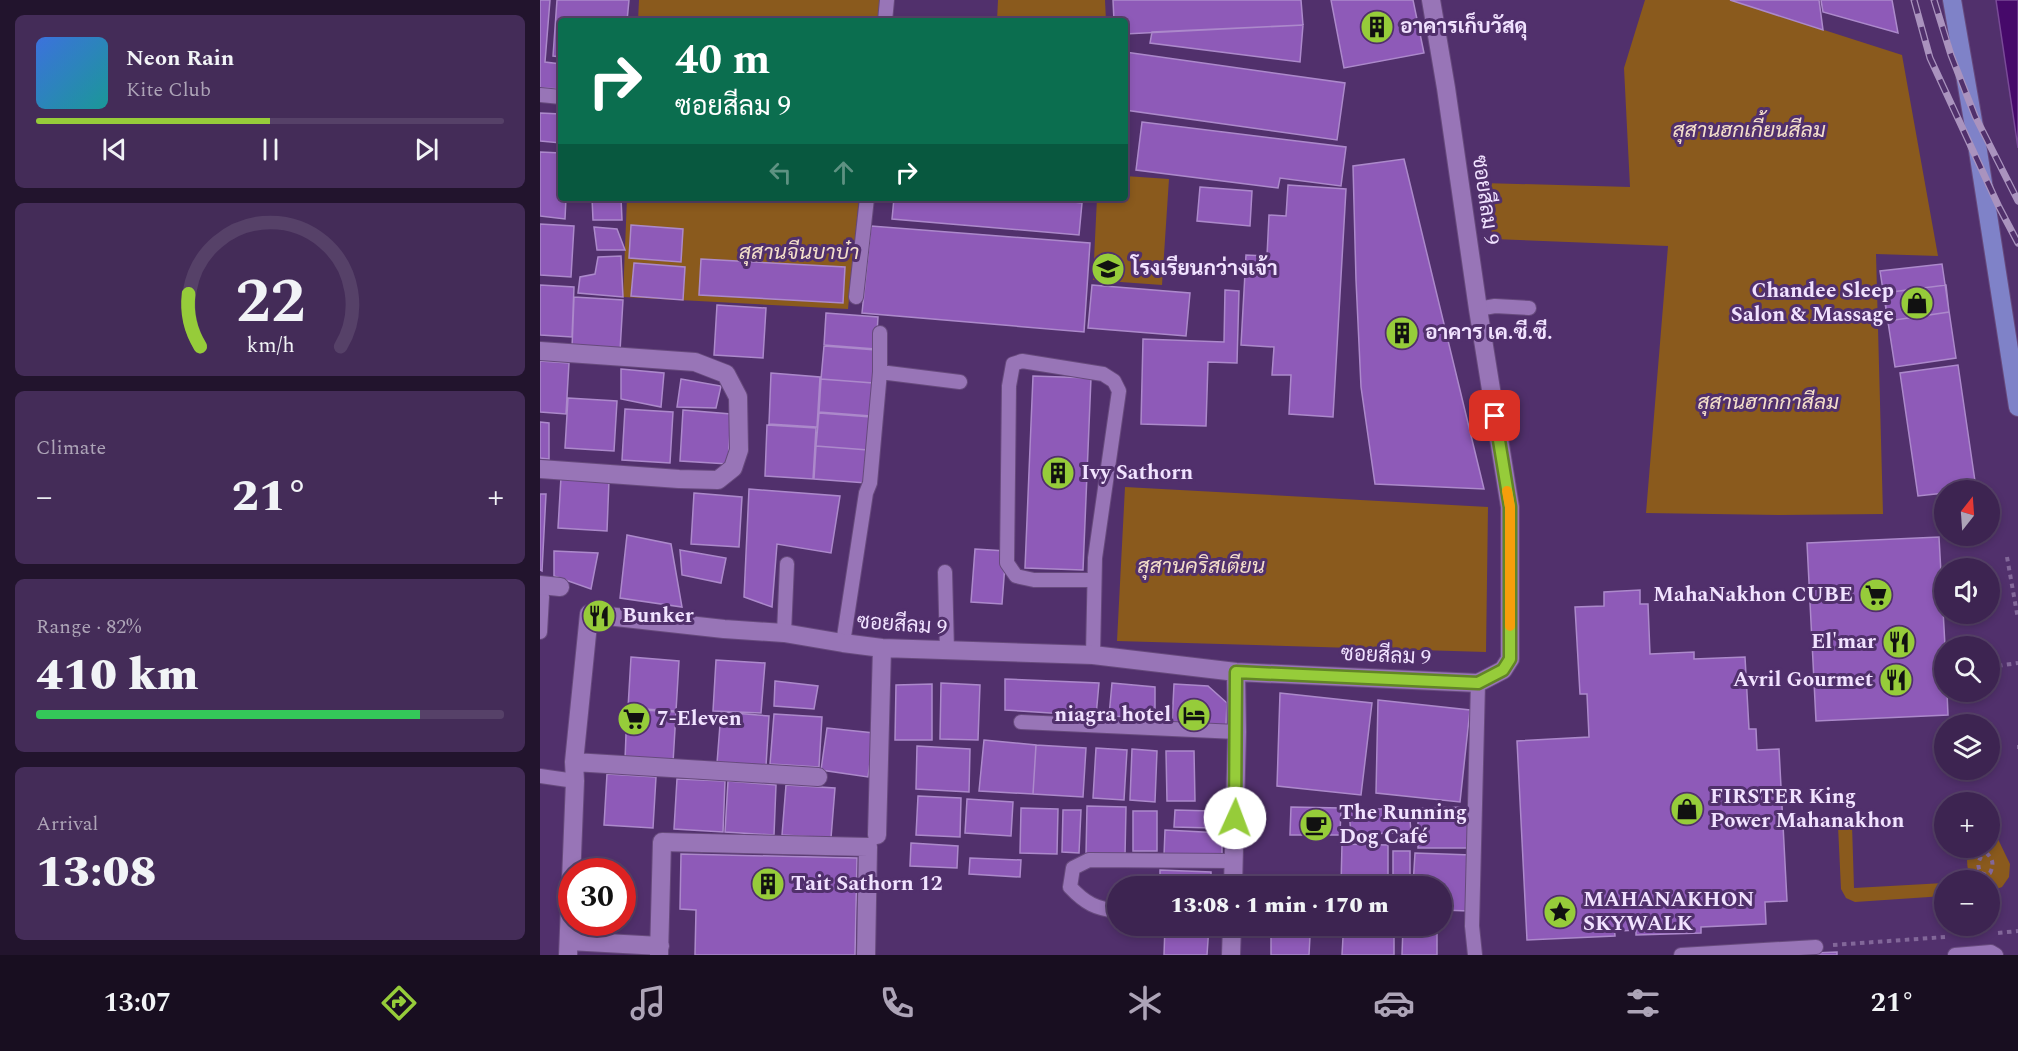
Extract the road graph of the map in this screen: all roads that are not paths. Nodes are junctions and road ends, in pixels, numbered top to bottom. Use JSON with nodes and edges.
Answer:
{"nodes":[{"id":1,"x":887,"y":0,"type":"edge"},
{"id":2,"x":1431,"y":0,"type":"edge"},
{"id":3,"x":1952,"y":0,"type":"edge"},
{"id":4,"x":885,"y":18,"type":"edge"},
{"id":5,"x":540,"y":95,"type":"edge"},
{"id":6,"x":558,"y":97,"type":"edge"},
{"id":7,"x":867,"y":201,"type":"edge"},
{"id":8,"x":856,"y":297,"type":"dead end"},
{"id":9,"x":1529,"y":308,"type":"dead end"},
{"id":10,"x":1478,"y":309,"type":"junction"},
{"id":11,"x":880,"y":333,"type":"dead end"},
{"id":12,"x":540,"y":351,"type":"edge"},
{"id":13,"x":880,"y":372,"type":"junction"},
{"id":14,"x":960,"y":382,"type":"dead end"},
{"id":15,"x":2018,"y":407,"type":"edge"},
{"id":16,"x":540,"y":469,"type":"edge"},
{"id":17,"x":787,"y":564,"type":"dead end"},
{"id":18,"x":945,"y":573,"type":"dead end"},
{"id":19,"x":1094,"y":580,"type":"junction"},
{"id":20,"x":540,"y":585,"type":"edge"},
{"id":21,"x":560,"y":587,"type":"dead end"},
{"id":22,"x":540,"y":596,"type":"edge"},
{"id":23,"x":540,"y":632,"type":"edge"},
{"id":24,"x":784,"y":633,"type":"junction"},
{"id":25,"x":843,"y":643,"type":"junction"},
{"id":26,"x":882,"y":648,"type":"junction"},
{"id":27,"x":947,"y":651,"type":"junction"},
{"id":28,"x":1093,"y":656,"type":"junction"},
{"id":29,"x":1236,"y":672,"type":"junction"},
{"id":30,"x":1478,"y":683,"type":"junction"},
{"id":31,"x":1021,"y":722,"type":"dead end"},
{"id":32,"x":1237,"y":732,"type":"junction"},
{"id":33,"x":574,"y":762,"type":"junction"},
{"id":34,"x":540,"y":776,"type":"edge"},
{"id":35,"x":818,"y":777,"type":"dead end"},
{"id":36,"x":575,"y":781,"type":"junction"},
{"id":37,"x":877,"y":835,"type":"dead end"},
{"id":38,"x":1234,"y":861,"type":"junction"},
{"id":39,"x":1233,"y":876,"type":"edge"},
{"id":40,"x":1107,"y":910,"type":"edge"},
{"id":41,"x":1231,"y":936,"type":"edge"},
{"id":42,"x":1816,"y":946,"type":"road end"},
{"id":43,"x":568,"y":948,"type":"edge"},
{"id":44,"x":659,"y":951,"type":"edge"},
{"id":45,"x":866,"y":955,"type":"edge"},
{"id":46,"x":1230,"y":955,"type":"edge"},
{"id":47,"x":1475,"y":955,"type":"edge"},
{"id":48,"x":1681,"y":955,"type":"edge"},
{"id":49,"x":1955,"y":955,"type":"edge"},
{"id":50,"x":1996,"y":955,"type":"edge"}],
"edges":[{"from":1,"to":4,"type":"lane"},
{"from":2,"to":10,"type":"street","name":"ซอยสีลม 9"},
{"from":3,"to":15,"type":"main road"},
{"from":5,"to":6,"type":"lane"},
{"from":7,"to":8,"type":"lane"},
{"from":9,"to":10,"type":"lane"},
{"from":10,"to":30,"type":"street","name":"ซอยสีลม 9"},
{"from":11,"to":13,"type":"lane"},
{"from":12,"to":16,"type":"street"},
{"from":13,"to":14,"type":"lane"},
{"from":13,"to":25,"type":"lane"},
{"from":17,"to":24,"type":"lane"},
{"from":18,"to":27,"type":"lane"},
{"from":19,"to":19,"type":"lane"},
{"from":19,"to":28,"type":"lane"},
{"from":20,"to":21,"type":"street"},
{"from":22,"to":23,"type":"lane"},
{"from":24,"to":25,"type":"street","name":"ซอยสีลม 9"},
{"from":24,"to":33,"type":"street","name":"ซอยสีลม 9"},
{"from":25,"to":26,"type":"street","name":"ซอยสีลม 9"},
{"from":26,"to":27,"type":"street","name":"ซอยสีลม 9"},
{"from":26,"to":37,"type":"street"},
{"from":27,"to":28,"type":"street","name":"ซอยสีลม 9"},
{"from":28,"to":29,"type":"street","name":"ซอยสีลม 9"},
{"from":29,"to":30,"type":"street","name":"ซอยสีลม 9"},
{"from":29,"to":32,"type":"street"},
{"from":30,"to":47,"type":"lane"},
{"from":31,"to":32,"type":"lane"},
{"from":32,"to":38,"type":"street"},
{"from":33,"to":35,"type":"street"},
{"from":33,"to":36,"type":"street"},
{"from":34,"to":36,"type":"lane"},
{"from":36,"to":43,"type":"street"},
{"from":38,"to":39,"type":"street"},
{"from":38,"to":40,"type":"lane"},
{"from":41,"to":46,"type":"street"},
{"from":42,"to":48,"type":"lane"},
{"from":43,"to":44,"type":"street"},
{"from":44,"to":45,"type":"street"},
{"from":49,"to":50,"type":"lane"}]}
